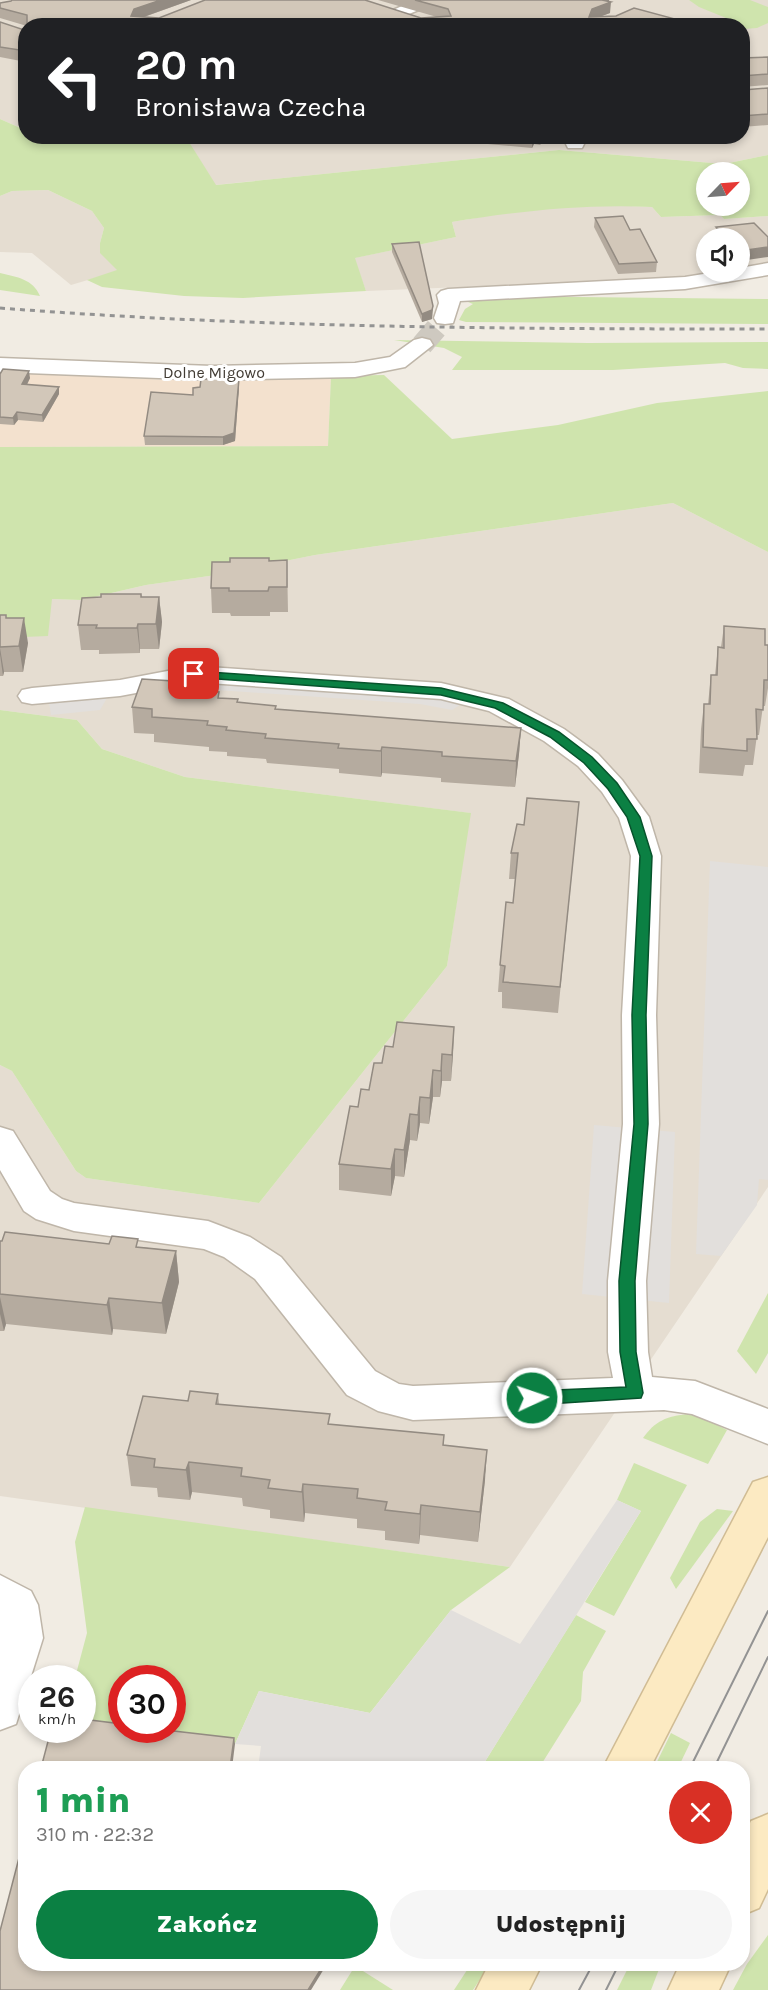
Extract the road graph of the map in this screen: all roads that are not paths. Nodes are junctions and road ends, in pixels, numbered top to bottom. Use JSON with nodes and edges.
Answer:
{"nodes":[{"id":1,"x":430,"y":0,"type":"edge"},
{"id":2,"x":417,"y":18,"type":"edge"},
{"id":3,"x":768,"y":269,"type":"edge"},
{"id":4,"x":445,"y":318,"type":"tunnel mouth"},
{"id":5,"x":422,"y":345,"type":"tunnel mouth"},
{"id":6,"x":0,"y":365,"type":"edge"},
{"id":7,"x":32,"y":696,"type":"dead end"},
{"id":8,"x":0,"y":1140,"type":"edge"},
{"id":9,"x":635,"y":1393,"type":"junction"},
{"id":10,"x":768,"y":1427,"type":"edge"},
{"id":11,"x":768,"y":1495,"type":"edge"},
{"id":12,"x":0,"y":1595,"type":"edge"},
{"id":13,"x":0,"y":1709,"type":"edge"},
{"id":14,"x":630,"y":1761,"type":"edge"},
{"id":15,"x":768,"y":1838,"type":"edge"},
{"id":16,"x":750,"y":1875,"type":"edge"},
{"id":17,"x":513,"y":1971,"type":"edge"},
{"id":18,"x":702,"y":1971,"type":"edge"},
{"id":19,"x":501,"y":1990,"type":"edge"},
{"id":20,"x":693,"y":1990,"type":"edge"}],
"edges":[{"from":1,"to":2,"type":"street"},
{"from":3,"to":4,"type":"street"},
{"from":5,"to":6,"type":"street","name":"Dolne Migowo"},
{"from":7,"to":9,"type":"street"},
{"from":8,"to":9,"type":"street"},
{"from":9,"to":10,"type":"street"},
{"from":11,"to":14,"type":"main road"},
{"from":12,"to":13,"type":"street"},
{"from":15,"to":16,"type":"main road"},
{"from":17,"to":19,"type":"main road"},
{"from":18,"to":20,"type":"main road"}]}
